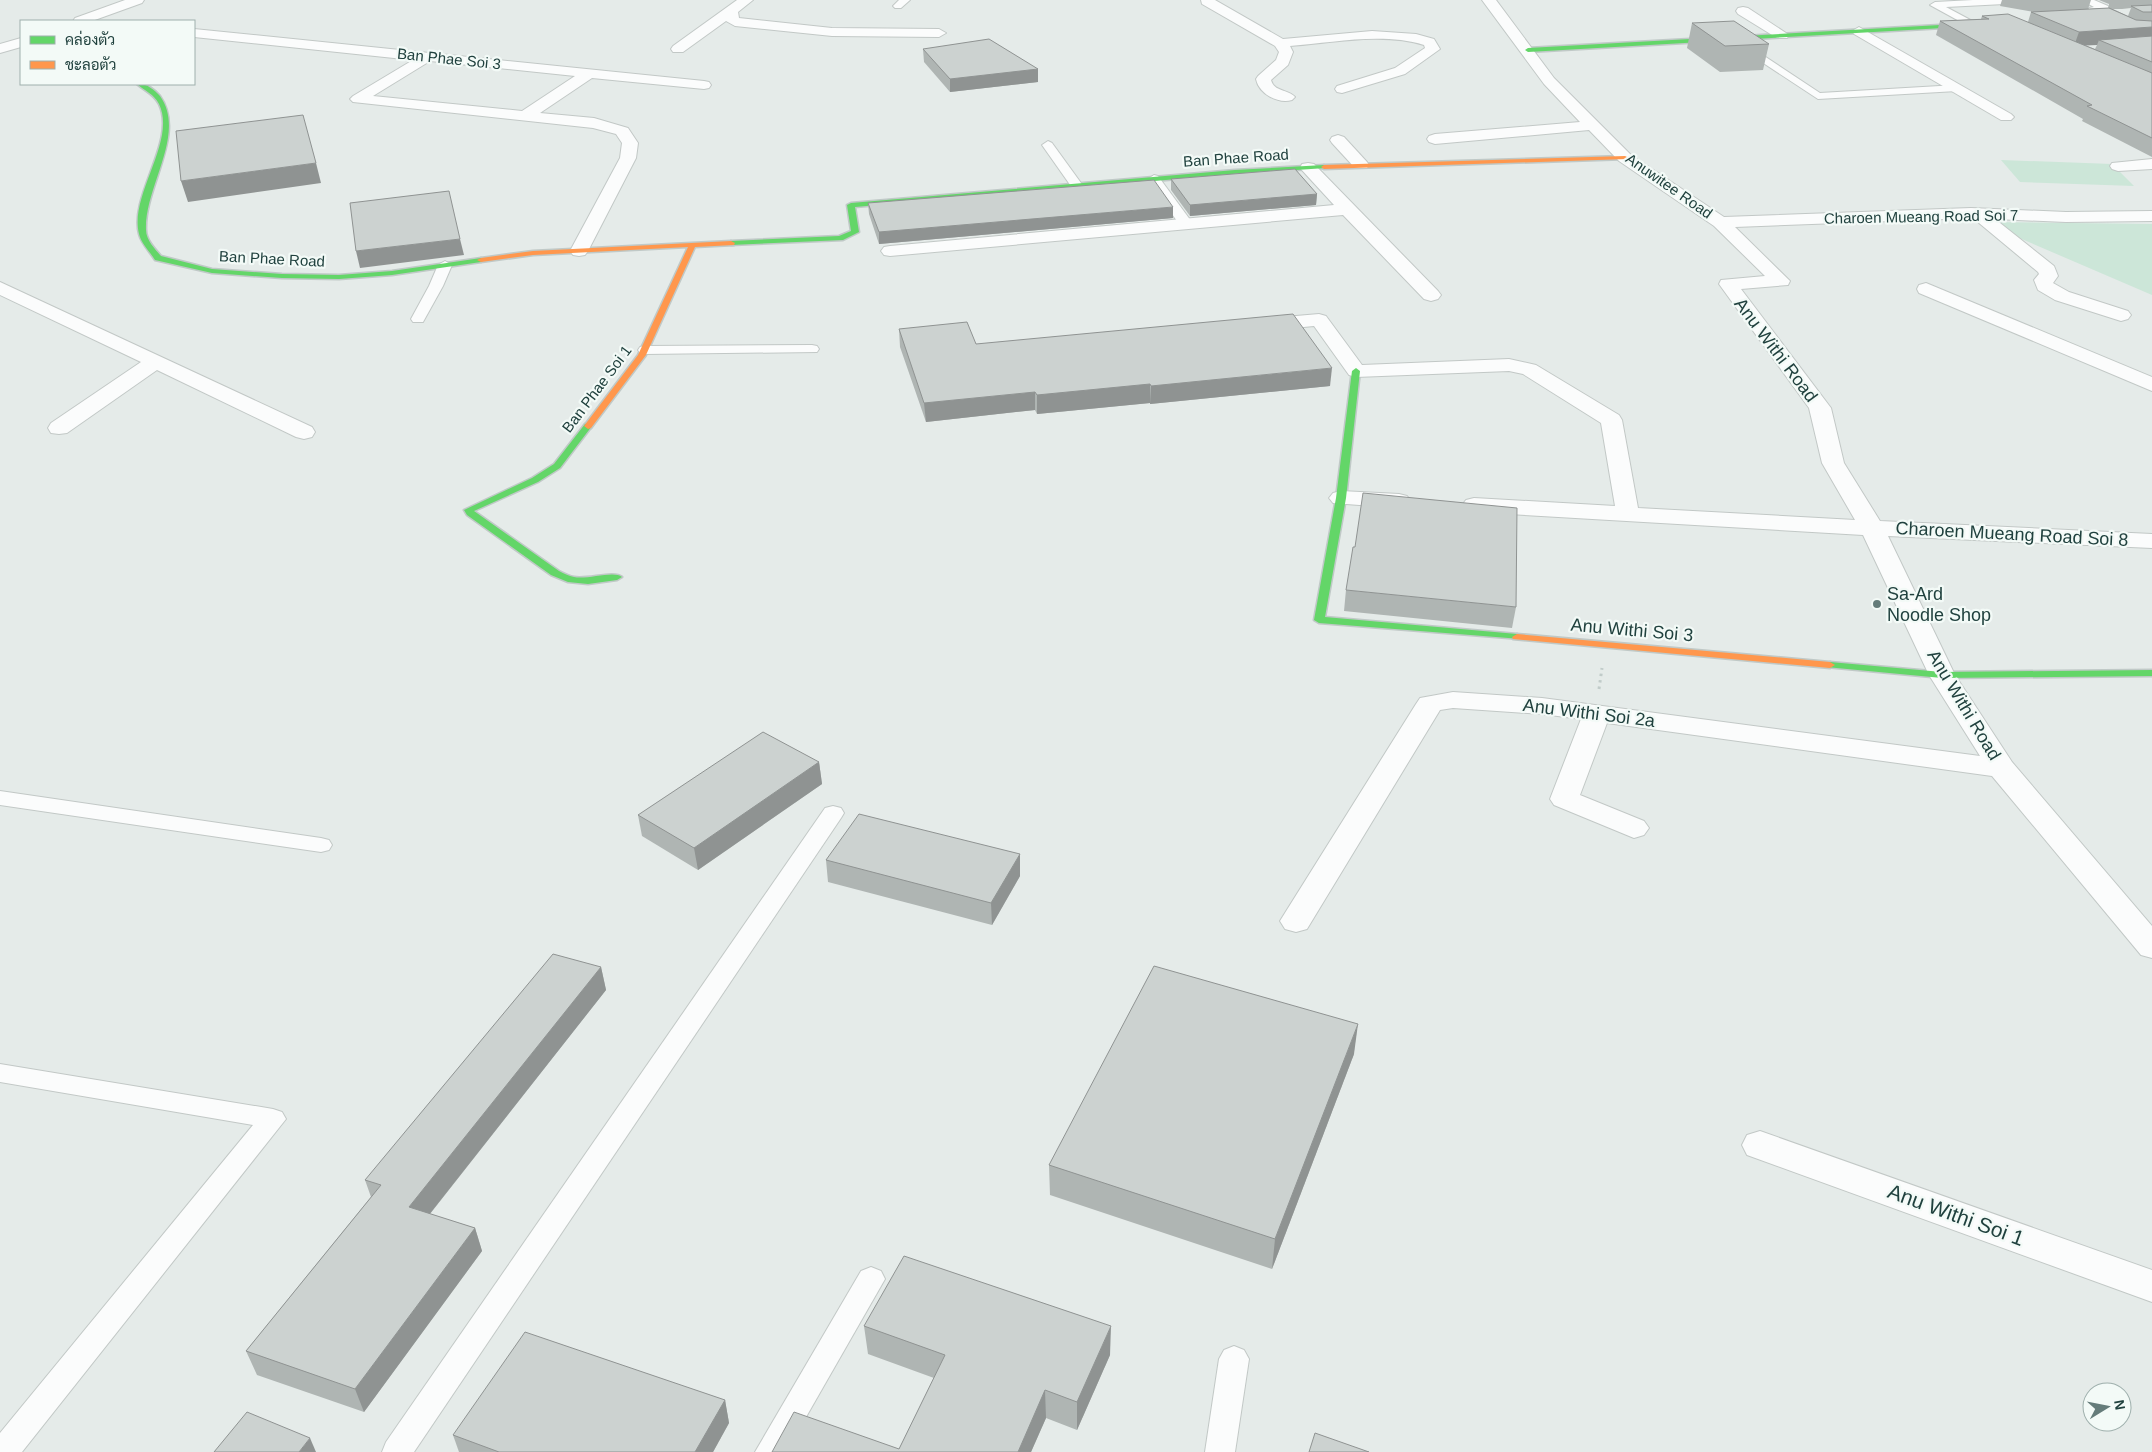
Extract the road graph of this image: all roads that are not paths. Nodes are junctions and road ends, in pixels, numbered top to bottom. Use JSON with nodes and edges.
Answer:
{"nodes":[{"id":1,"x":137,"y":0,"type":"edge"},
{"id":2,"x":746,"y":0,"type":"edge"},
{"id":3,"x":1489,"y":0,"type":"edge"},
{"id":4,"x":2024,"y":0,"type":"edge"},
{"id":5,"x":2086,"y":0,"type":"edge"},
{"id":6,"x":1208,"y":1,"type":"edge"},
{"id":7,"x":1743,"y":11,"type":"dead end"},
{"id":8,"x":729,"y":12,"type":"junction"},
{"id":9,"x":2132,"y":14,"type":"dead end"},
{"id":10,"x":2104,"y":16,"type":"junction"},
{"id":11,"x":2085,"y":18,"type":"edge"},
{"id":12,"x":84,"y":20,"type":"edge"},
{"id":13,"x":1989,"y":24,"type":"edge"},
{"id":14,"x":1972,"y":25,"type":"junction"},
{"id":15,"x":1859,"y":31,"type":"junction"},
{"id":16,"x":2152,"y":31,"type":"edge"},
{"id":17,"x":195,"y":33,"type":"edge"},
{"id":18,"x":939,"y":33,"type":"dead end"},
{"id":19,"x":1442,"y":34,"type":"dead end"},
{"id":20,"x":1782,"y":35,"type":"junction"},
{"id":21,"x":1416,"y":38,"type":"junction"},
{"id":22,"x":1733,"y":38,"type":"junction"},
{"id":23,"x":20,"y":42,"type":"edge"},
{"id":24,"x":1281,"y":43,"type":"junction"},
{"id":25,"x":0,"y":49,"type":"edge"},
{"id":26,"x":678,"y":49,"type":"dead end"},
{"id":27,"x":1528,"y":50,"type":"junction"},
{"id":28,"x":428,"y":57,"type":"junction"},
{"id":29,"x":588,"y":74,"type":"junction"},
{"id":30,"x":142,"y":85,"type":"edge"},
{"id":31,"x":704,"y":85,"type":"dead end"},
{"id":32,"x":1957,"y":88,"type":"junction"},
{"id":33,"x":1342,"y":89,"type":"dead end"},
{"id":34,"x":1287,"y":97,"type":"dead end"},
{"id":35,"x":526,"y":115,"type":"junction"},
{"id":36,"x":2006,"y":117,"type":"dead end"},
{"id":37,"x":1594,"y":125,"type":"junction"},
{"id":38,"x":1435,"y":139,"type":"dead end"},
{"id":39,"x":1338,"y":140,"type":"dead end"},
{"id":40,"x":1048,"y":145,"type":"dead end"},
{"id":41,"x":1625,"y":158,"type":"junction"},
{"id":42,"x":2152,"y":164,"type":"edge"},
{"id":43,"x":1361,"y":165,"type":"junction"},
{"id":44,"x":2118,"y":166,"type":"dead end"},
{"id":45,"x":1308,"y":168,"type":"junction"},
{"id":46,"x":1154,"y":179,"type":"junction"},
{"id":47,"x":1077,"y":186,"type":"junction"},
{"id":48,"x":1347,"y":209,"type":"junction"},
{"id":49,"x":1977,"y":213,"type":"junction"},
{"id":50,"x":2152,"y":216,"type":"edge"},
{"id":51,"x":1720,"y":222,"type":"junction"},
{"id":52,"x":1186,"y":224,"type":"junction"},
{"id":53,"x":692,"y":246,"type":"junction"},
{"id":54,"x":579,"y":251,"type":"junction"},
{"id":55,"x":890,"y":251,"type":"dead end"},
{"id":56,"x":445,"y":265,"type":"junction"},
{"id":57,"x":1728,"y":284,"type":"joint"},
{"id":58,"x":0,"y":288,"type":"edge"},
{"id":59,"x":1926,"y":290,"type":"dead end"},
{"id":60,"x":1431,"y":295,"type":"dead end"},
{"id":61,"x":2121,"y":315,"type":"dead end"},
{"id":62,"x":418,"y":319,"type":"dead end"},
{"id":63,"x":1239,"y":327,"type":"edge"},
{"id":64,"x":812,"y":348,"type":"dead end"},
{"id":65,"x":645,"y":350,"type":"junction"},
{"id":66,"x":156,"y":362,"type":"junction"},
{"id":67,"x":1356,"y":371,"type":"junction"},
{"id":68,"x":2152,"y":385,"type":"edge"},
{"id":69,"x":59,"y":428,"type":"dead end"},
{"id":70,"x":304,"y":432,"type":"dead end"},
{"id":71,"x":1341,"y":498,"type":"junction"},
{"id":72,"x":1420,"y":502,"type":"edge"},
{"id":73,"x":1450,"y":504,"type":"edge"},
{"id":74,"x":1628,"y":514,"type":"junction"},
{"id":75,"x":1872,"y":528,"type":"junction"},
{"id":76,"x":2152,"y":541,"type":"edge"},
{"id":77,"x":617,"y":577,"type":"dead end"},
{"id":78,"x":2152,"y":672,"type":"edge"},
{"id":79,"x":1942,"y":675,"type":"junction"},
{"id":80,"x":1597,"y":714,"type":"junction"},
{"id":81,"x":2002,"y":768,"type":"junction"},
{"id":82,"x":0,"y":798,"type":"edge"},
{"id":83,"x":833,"y":813,"type":"dead end"},
{"id":84,"x":1634,"y":828,"type":"dead end"},
{"id":85,"x":321,"y":845,"type":"dead end"},
{"id":86,"x":1296,"y":921,"type":"dead end"},
{"id":87,"x":2152,"y":947,"type":"edge"},
{"id":88,"x":0,"y":1072,"type":"edge"},
{"id":89,"x":1760,"y":1145,"type":"dead end"},
{"id":90,"x":871,"y":1279,"type":"dead end"},
{"id":91,"x":2152,"y":1286,"type":"edge"},
{"id":92,"x":1234,"y":1359,"type":"dead end"},
{"id":93,"x":3,"y":1452,"type":"edge"},
{"id":94,"x":397,"y":1452,"type":"edge"},
{"id":95,"x":770,"y":1452,"type":"edge"},
{"id":96,"x":1220,"y":1452,"type":"edge"}],
"edges":[{"from":1,"to":12,"type":"street"},
{"from":2,"to":8,"type":"street"},
{"from":3,"to":27,"type":"street","name":"Anuwitee Road"},
{"from":4,"to":14,"type":"lane"},
{"from":5,"to":10,"type":"lane"},
{"from":6,"to":24,"type":"street"},
{"from":7,"to":20,"type":"street"},
{"from":8,"to":18,"type":"street"},
{"from":8,"to":26,"type":"street"},
{"from":9,"to":10,"type":"street"},
{"from":10,"to":11,"type":"street"},
{"from":10,"to":16,"type":"lane"},
{"from":13,"to":14,"type":"street"},
{"from":14,"to":15,"type":"street"},
{"from":15,"to":20,"type":"street"},
{"from":15,"to":32,"type":"street"},
{"from":17,"to":28,"type":"street","name":"Ban Phae Soi 3"},
{"from":19,"to":21,"type":"street"},
{"from":20,"to":22,"type":"street"},
{"from":21,"to":24,"type":"street"},
{"from":21,"to":33,"type":"street"},
{"from":22,"to":27,"type":"street"},
{"from":22,"to":32,"type":"lane"},
{"from":23,"to":25,"type":"street"},
{"from":24,"to":34,"type":"street"},
{"from":27,"to":37,"type":"street","name":"Anuwitee Road"},
{"from":28,"to":29,"type":"street","name":"Ban Phae Soi 3"},
{"from":28,"to":35,"type":"street"},
{"from":29,"to":31,"type":"street","name":"Ban Phae Soi 3"},
{"from":29,"to":35,"type":"street"},
{"from":30,"to":56,"type":"street","name":"Ban Phae Road"},
{"from":32,"to":36,"type":"street"},
{"from":35,"to":54,"type":"street"},
{"from":37,"to":38,"type":"street"},
{"from":37,"to":41,"type":"street","name":"Anuwitee Road"},
{"from":39,"to":43,"type":"street"},
{"from":40,"to":47,"type":"lane"},
{"from":41,"to":43,"type":"street","name":"Ban Phae Road"},
{"from":41,"to":51,"type":"street","name":"Anuwitee Road"},
{"from":42,"to":44,"type":"street"},
{"from":43,"to":45,"type":"street","name":"Ban Phae Road"},
{"from":45,"to":46,"type":"street","name":"Ban Phae Road"},
{"from":45,"to":48,"type":"street"},
{"from":46,"to":47,"type":"street","name":"Ban Phae Road"},
{"from":46,"to":52,"type":"lane"},
{"from":47,"to":53,"type":"street","name":"Ban Phae Road"},
{"from":48,"to":52,"type":"street"},
{"from":48,"to":60,"type":"street"},
{"from":49,"to":50,"type":"street","name":"Charoen Mueang Road Soi 7"},
{"from":49,"to":51,"type":"street","name":"Charoen Mueang Road Soi 7"},
{"from":49,"to":61,"type":"street"},
{"from":51,"to":57,"type":"street","name":"Anuwitee Road"},
{"from":52,"to":55,"type":"street"},
{"from":53,"to":54,"type":"street","name":"Ban Phae Road"},
{"from":53,"to":65,"type":"street","name":"Ban Phae Soi 1"},
{"from":54,"to":56,"type":"street","name":"Ban Phae Road"},
{"from":56,"to":62,"type":"lane"},
{"from":57,"to":75,"type":"street","name":"Anu Withi Road"},
{"from":58,"to":66,"type":"street"},
{"from":59,"to":68,"type":"street"},
{"from":63,"to":67,"type":"street"},
{"from":64,"to":65,"type":"lane"},
{"from":65,"to":77,"type":"street","name":"Ban Phae Soi 1"},
{"from":66,"to":69,"type":"street"},
{"from":66,"to":70,"type":"street"},
{"from":67,"to":71,"type":"street"},
{"from":67,"to":74,"type":"street"},
{"from":71,"to":72,"type":"street"},
{"from":71,"to":79,"type":"street","name":"Anu Withi Soi 3"},
{"from":73,"to":74,"type":"street","name":"Charoen Mueang Road Soi 8"},
{"from":74,"to":75,"type":"street","name":"Charoen Mueang Road Soi 8"},
{"from":75,"to":76,"type":"street","name":"Charoen Mueang Road Soi 8"},
{"from":75,"to":79,"type":"street","name":"Anu Withi Road"},
{"from":78,"to":79,"type":"street","name":"Anu Withi Soi 3"},
{"from":79,"to":81,"type":"street","name":"Anu Withi Road"},
{"from":80,"to":81,"type":"street","name":"Anu Withi Soi 2a"},
{"from":80,"to":84,"type":"street"},
{"from":80,"to":86,"type":"street","name":"Anu Withi Soi 2a"},
{"from":81,"to":87,"type":"street","name":"Anu Withi Road"},
{"from":82,"to":85,"type":"lane"},
{"from":83,"to":94,"type":"lane"},
{"from":88,"to":93,"type":"lane"},
{"from":89,"to":91,"type":"street","name":"Anu Withi Soi 1"},
{"from":90,"to":95,"type":"lane"},
{"from":92,"to":96,"type":"lane"}]}
